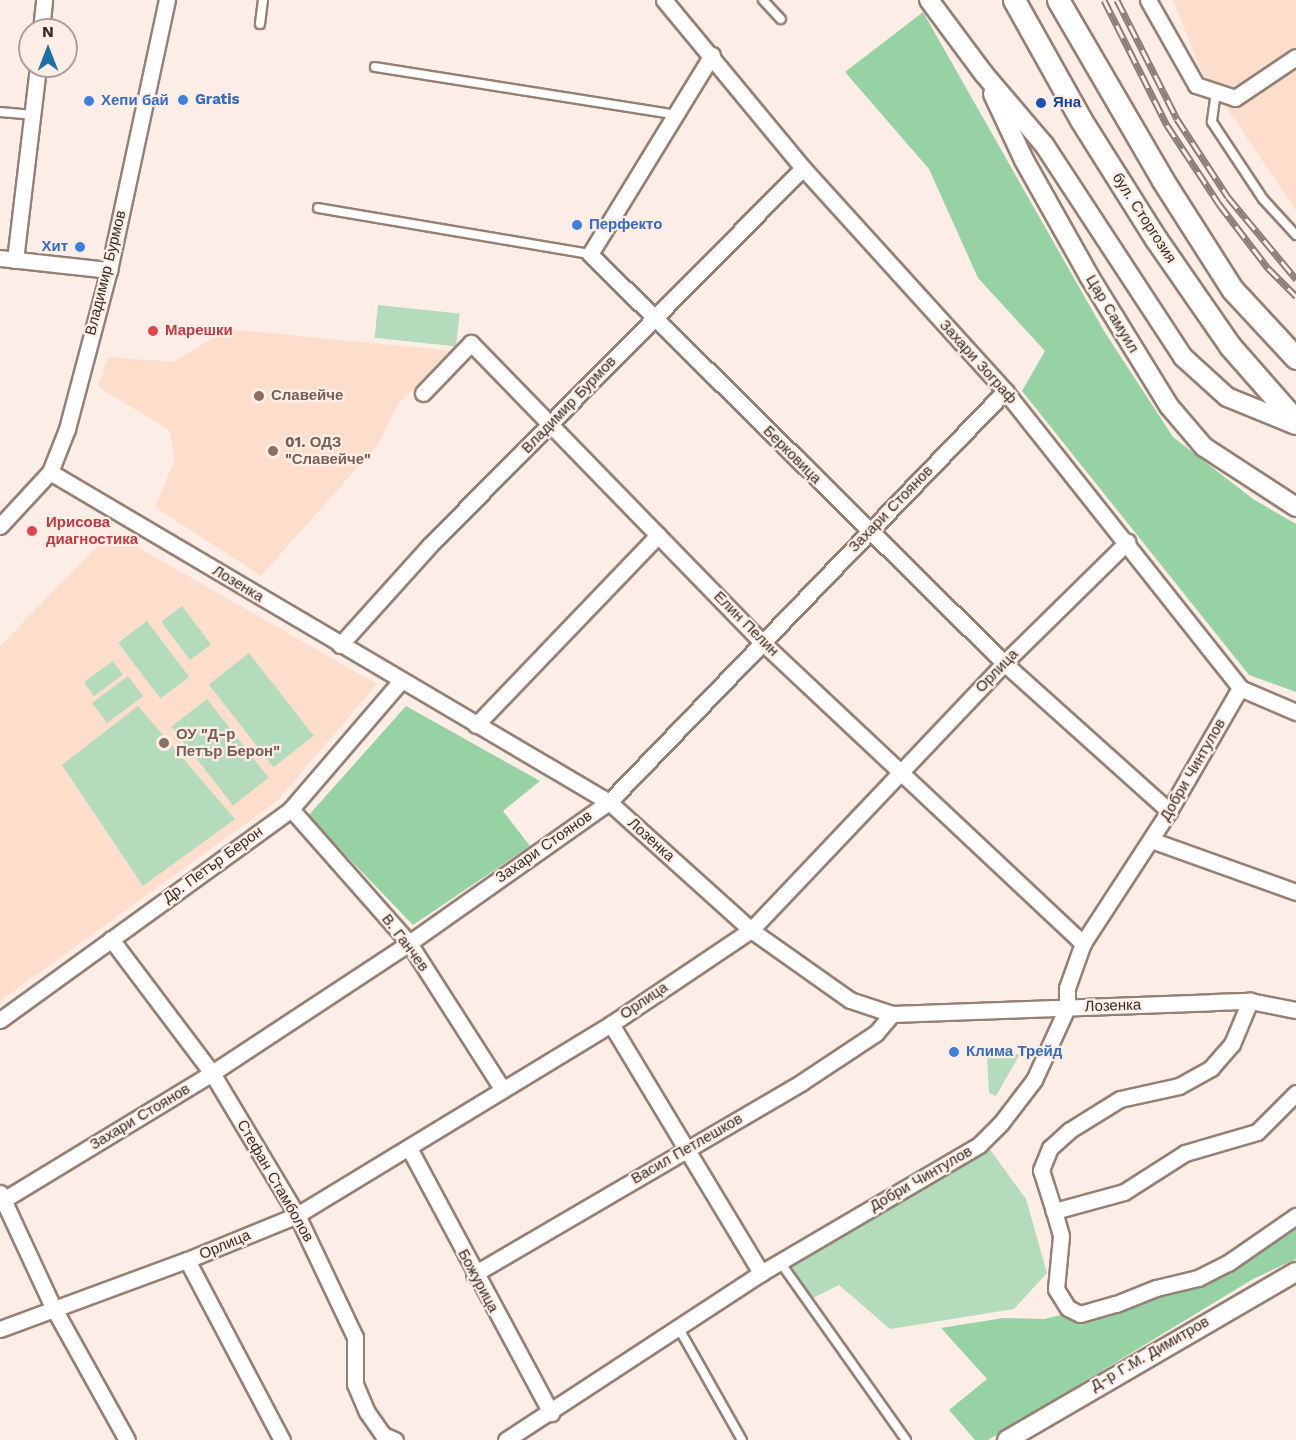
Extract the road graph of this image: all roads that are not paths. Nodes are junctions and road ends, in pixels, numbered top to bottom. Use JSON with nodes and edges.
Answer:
{"nodes":[{"id":1,"x":44,"y":0,"type":"edge"},
{"id":2,"x":167,"y":0,"type":"edge"},
{"id":3,"x":263,"y":0,"type":"edge"},
{"id":4,"x":664,"y":0,"type":"edge"},
{"id":5,"x":763,"y":0,"type":"edge"},
{"id":6,"x":929,"y":0,"type":"edge"},
{"id":7,"x":1014,"y":0,"type":"edge"},
{"id":8,"x":1058,"y":0,"type":"edge"},
{"id":9,"x":1149,"y":0,"type":"edge"},
{"id":10,"x":42,"y":18,"type":"edge"},
{"id":11,"x":781,"y":19,"type":"dead end"},
{"id":12,"x":260,"y":24,"type":"dead end"},
{"id":13,"x":712,"y":55,"type":"junction"},
{"id":14,"x":1296,"y":57,"type":"edge"},
{"id":15,"x":375,"y":68,"type":"dead end"},
{"id":16,"x":984,"y":74,"type":"junction"},
{"id":17,"x":37,"y":78,"type":"edge"},
{"id":18,"x":1216,"y":92,"type":"junction"},
{"id":19,"x":0,"y":112,"type":"edge"},
{"id":20,"x":673,"y":114,"type":"junction"},
{"id":21,"x":33,"y":115,"type":"junction"},
{"id":22,"x":802,"y":168,"type":"junction"},
{"id":23,"x":318,"y":208,"type":"dead end"},
{"id":24,"x":1296,"y":235,"type":"edge"},
{"id":25,"x":590,"y":254,"type":"junction"},
{"id":26,"x":7,"y":259,"type":"edge"},
{"id":27,"x":109,"y":270,"type":"junction"},
{"id":28,"x":653,"y":317,"type":"junction"},
{"id":29,"x":1296,"y":358,"type":"edge"},
{"id":30,"x":1005,"y":391,"type":"junction"},
{"id":31,"x":423,"y":393,"type":"dead end"},
{"id":32,"x":1296,"y":421,"type":"edge"},
{"id":33,"x":552,"y":425,"type":"junction"},
{"id":34,"x":1296,"y":426,"type":"edge"},
{"id":35,"x":50,"y":472,"type":"junction"},
{"id":36,"x":1296,"y":507,"type":"edge"},
{"id":37,"x":0,"y":526,"type":"edge"},
{"id":38,"x":868,"y":533,"type":"junction"},
{"id":39,"x":658,"y":535,"type":"junction"},
{"id":40,"x":1127,"y":542,"type":"junction"},
{"id":41,"x":763,"y":643,"type":"junction"},
{"id":42,"x":340,"y":645,"type":"junction"},
{"id":43,"x":1004,"y":663,"type":"junction"},
{"id":44,"x":400,"y":682,"type":"junction"},
{"id":45,"x":1240,"y":688,"type":"junction"},
{"id":46,"x":1296,"y":712,"type":"edge"},
{"id":47,"x":476,"y":725,"type":"junction"},
{"id":48,"x":904,"y":772,"type":"junction"},
{"id":49,"x":609,"y":802,"type":"junction"},
{"id":50,"x":291,"y":809,"type":"junction"},
{"id":51,"x":1169,"y":811,"type":"junction"},
{"id":52,"x":1151,"y":840,"type":"junction"},
{"id":53,"x":1296,"y":892,"type":"edge"},
{"id":54,"x":751,"y":930,"type":"junction"},
{"id":55,"x":111,"y":939,"type":"junction"},
{"id":56,"x":409,"y":943,"type":"junction"},
{"id":57,"x":1083,"y":943,"type":"junction"},
{"id":58,"x":1250,"y":1001,"type":"junction"},
{"id":59,"x":1067,"y":1008,"type":"junction"},
{"id":60,"x":1296,"y":1010,"type":"edge"},
{"id":61,"x":892,"y":1014,"type":"junction"},
{"id":62,"x":0,"y":1020,"type":"edge"},
{"id":63,"x":610,"y":1024,"type":"junction"},
{"id":64,"x":212,"y":1073,"type":"junction"},
{"id":65,"x":503,"y":1090,"type":"junction"},
{"id":66,"x":1296,"y":1093,"type":"edge"},
{"id":67,"x":409,"y":1148,"type":"junction"},
{"id":68,"x":688,"y":1148,"type":"junction"},
{"id":69,"x":1,"y":1198,"type":"edge"},
{"id":70,"x":1054,"y":1211,"type":"junction"},
{"id":71,"x":297,"y":1215,"type":"junction"},
{"id":72,"x":1296,"y":1216,"type":"edge"},
{"id":73,"x":187,"y":1260,"type":"junction"},
{"id":74,"x":780,"y":1262,"type":"junction"},
{"id":75,"x":1296,"y":1272,"type":"edge"},
{"id":76,"x":761,"y":1273,"type":"junction"},
{"id":77,"x":474,"y":1274,"type":"junction"},
{"id":78,"x":53,"y":1307,"type":"junction"},
{"id":79,"x":678,"y":1327,"type":"junction"},
{"id":80,"x":0,"y":1329,"type":"edge"},
{"id":81,"x":551,"y":1413,"type":"junction"},
{"id":82,"x":127,"y":1440,"type":"edge"},
{"id":83,"x":282,"y":1440,"type":"edge"},
{"id":84,"x":395,"y":1440,"type":"edge"},
{"id":85,"x":506,"y":1440,"type":"edge"},
{"id":86,"x":742,"y":1440,"type":"edge"},
{"id":87,"x":906,"y":1440,"type":"edge"},
{"id":88,"x":1007,"y":1440,"type":"edge"}],
"edges":[{"from":1,"to":10,"type":"street"},
{"from":2,"to":27,"type":"street","name":"Владимир Бурмов"},
{"from":3,"to":12,"type":"lane"},
{"from":4,"to":13,"type":"street","name":"Захари Зограф"},
{"from":5,"to":11,"type":"lane"},
{"from":6,"to":16,"type":"street","name":"Цар Самуил"},
{"from":7,"to":32,"type":"main road","name":"бул. Сторгозия"},
{"from":8,"to":29,"type":"main road"},
{"from":9,"to":18,"type":"street"},
{"from":13,"to":20,"type":"street"},
{"from":13,"to":22,"type":"street","name":"Захари Зограф"},
{"from":14,"to":18,"type":"street"},
{"from":15,"to":20,"type":"lane"},
{"from":16,"to":34,"type":"street","name":"Цар Самуил"},
{"from":16,"to":36,"type":"street","name":"Цар Самуил"},
{"from":17,"to":21,"type":"street"},
{"from":18,"to":24,"type":"lane"},
{"from":19,"to":21,"type":"lane"},
{"from":20,"to":25,"type":"street"},
{"from":21,"to":26,"type":"street"},
{"from":22,"to":28,"type":"street","name":"Владимир Бурмов"},
{"from":22,"to":30,"type":"street","name":"Захари Зограф"},
{"from":23,"to":25,"type":"lane"},
{"from":25,"to":28,"type":"street","name":"Берковица"},
{"from":26,"to":27,"type":"street"},
{"from":27,"to":35,"type":"street","name":"Владимир Бурмов"},
{"from":28,"to":33,"type":"street","name":"Владимир Бурмов"},
{"from":28,"to":38,"type":"street","name":"Берковица"},
{"from":30,"to":38,"type":"street","name":"Захари Стоянов"},
{"from":30,"to":40,"type":"street","name":"Захари Зограф"},
{"from":31,"to":33,"type":"street","name":"Елин Пелин"},
{"from":33,"to":39,"type":"street","name":"Елин Пелин"},
{"from":33,"to":42,"type":"street","name":"Владимир Бурмов"},
{"from":35,"to":37,"type":"street","name":"Владимир Бурмов"},
{"from":35,"to":42,"type":"street","name":"Лозенка"},
{"from":38,"to":41,"type":"street","name":"Захари Стоянов"},
{"from":38,"to":43,"type":"street","name":"Берковица"},
{"from":39,"to":41,"type":"street","name":"Елин Пелин"},
{"from":39,"to":47,"type":"street"},
{"from":40,"to":43,"type":"street","name":"Орлица"},
{"from":40,"to":45,"type":"street","name":"Захари Зограф"},
{"from":41,"to":48,"type":"street","name":"Елин Пелин"},
{"from":41,"to":49,"type":"street","name":"Захари Стоянов"},
{"from":42,"to":44,"type":"street","name":"Лозенка"},
{"from":43,"to":48,"type":"street","name":"Орлица"},
{"from":43,"to":51,"type":"street","name":"Берковица"},
{"from":44,"to":47,"type":"street","name":"Лозенка"},
{"from":44,"to":50,"type":"street","name":"Др. Петър Берон"},
{"from":45,"to":46,"type":"street","name":"Захари Зограф"},
{"from":45,"to":51,"type":"street","name":"Добри Чинтулов"},
{"from":47,"to":49,"type":"street","name":"Лозенка"},
{"from":48,"to":54,"type":"street","name":"Орлица"},
{"from":48,"to":57,"type":"street","name":"Елин Пелин"},
{"from":49,"to":54,"type":"street","name":"Лозенка"},
{"from":49,"to":56,"type":"street","name":"Захари Стоянов"},
{"from":50,"to":55,"type":"street","name":"Др. Петър Берон"},
{"from":50,"to":56,"type":"street","name":"В. Ганчев"},
{"from":51,"to":52,"type":"street","name":"Добри Чинтулов"},
{"from":52,"to":53,"type":"street"},
{"from":52,"to":57,"type":"street","name":"Добри Чинтулов"},
{"from":54,"to":61,"type":"street","name":"Лозенка"},
{"from":54,"to":63,"type":"street","name":"Орлица"},
{"from":55,"to":62,"type":"street","name":"Др. Петър Берон"},
{"from":55,"to":64,"type":"street","name":"Стефан Стамболов"},
{"from":56,"to":64,"type":"street","name":"Захари Стоянов"},
{"from":56,"to":65,"type":"street","name":"В. Ганчев"},
{"from":57,"to":59,"type":"street","name":"Добри Чинтулов"},
{"from":58,"to":59,"type":"street","name":"Лозенка"},
{"from":58,"to":60,"type":"street","name":"Лозенка"},
{"from":58,"to":70,"type":"street"},
{"from":59,"to":61,"type":"street","name":"Лозенка"},
{"from":59,"to":74,"type":"street","name":"Добри Чинтулов"},
{"from":61,"to":68,"type":"street","name":"Васил Петлешков"},
{"from":63,"to":65,"type":"street","name":"Орлица"},
{"from":63,"to":68,"type":"street"},
{"from":64,"to":69,"type":"street","name":"Захари Стоянов"},
{"from":64,"to":71,"type":"street","name":"Стефан Стамболов"},
{"from":65,"to":67,"type":"street","name":"Орлица"},
{"from":66,"to":70,"type":"street"},
{"from":67,"to":71,"type":"street","name":"Орлица"},
{"from":67,"to":77,"type":"street","name":"Божурица"},
{"from":68,"to":76,"type":"street"},
{"from":68,"to":77,"type":"street","name":"Васил Петлешков"},
{"from":69,"to":78,"type":"street"},
{"from":70,"to":72,"type":"street"},
{"from":71,"to":73,"type":"street","name":"Орлица"},
{"from":71,"to":84,"type":"street","name":"Стефан Стамболов"},
{"from":73,"to":78,"type":"street","name":"Орлица"},
{"from":73,"to":83,"type":"street"},
{"from":74,"to":76,"type":"street","name":"Добри Чинтулов"},
{"from":74,"to":87,"type":"lane"},
{"from":75,"to":88,"type":"street","name":"Д-р Г.М. Димитров"},
{"from":76,"to":79,"type":"street","name":"Добри Чинтулов"},
{"from":77,"to":81,"type":"street","name":"Божурица"},
{"from":78,"to":80,"type":"street","name":"Орлица"},
{"from":78,"to":82,"type":"street"},
{"from":79,"to":81,"type":"street","name":"Добри Чинтулов"},
{"from":79,"to":86,"type":"lane"},
{"from":81,"to":85,"type":"street","name":"Добри Чинтулов"}]}
